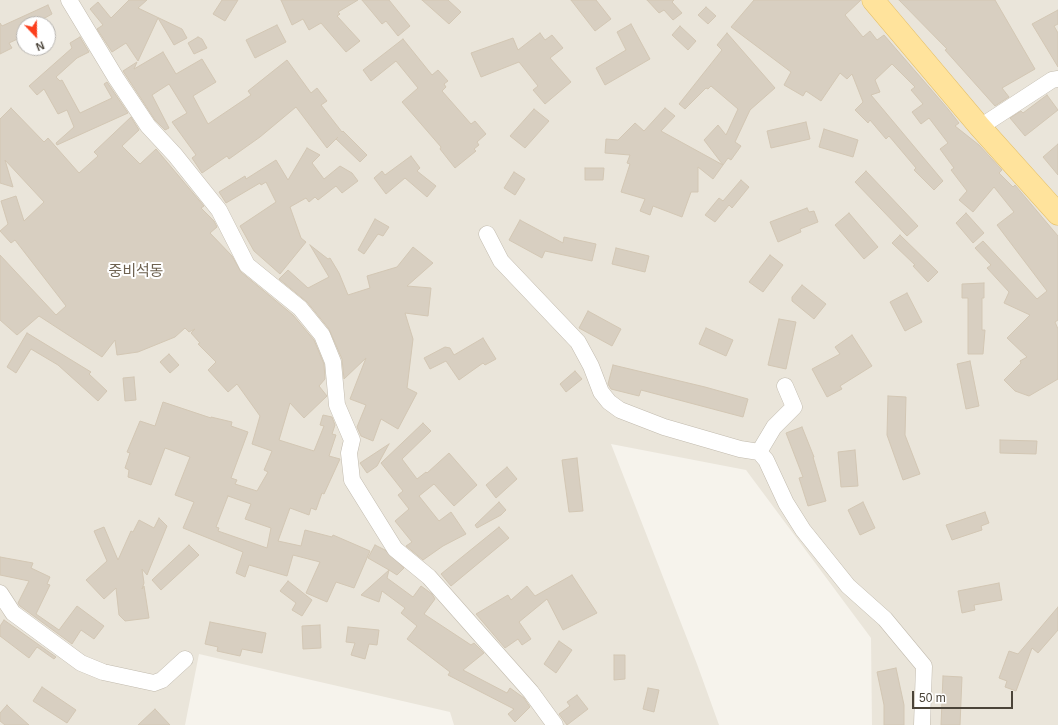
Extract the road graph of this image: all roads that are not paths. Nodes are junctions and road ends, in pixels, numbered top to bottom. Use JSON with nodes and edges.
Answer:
{"nodes":[{"id":1,"x":69,"y":0,"type":"edge"},
{"id":2,"x":873,"y":0,"type":"edge"},
{"id":3,"x":1058,"y":79,"type":"edge"},
{"id":4,"x":980,"y":127,"type":"junction"},
{"id":5,"x":1058,"y":214,"type":"edge"},
{"id":6,"x":487,"y":234,"type":"dead end"},
{"id":7,"x":785,"y":386,"type":"dead end"},
{"id":8,"x":759,"y":452,"type":"junction"},
{"id":9,"x":0,"y":593,"type":"edge"},
{"id":10,"x":185,"y":659,"type":"dead end"},
{"id":11,"x":554,"y":725,"type":"edge"},
{"id":12,"x":922,"y":725,"type":"edge"}],
"edges":[{"from":1,"to":11,"type":"street"},
{"from":2,"to":4,"type":"main road"},
{"from":3,"to":4,"type":"street"},
{"from":4,"to":5,"type":"main road"},
{"from":6,"to":8,"type":"street"},
{"from":7,"to":8,"type":"street"},
{"from":8,"to":12,"type":"street"},
{"from":9,"to":10,"type":"street"}]}
